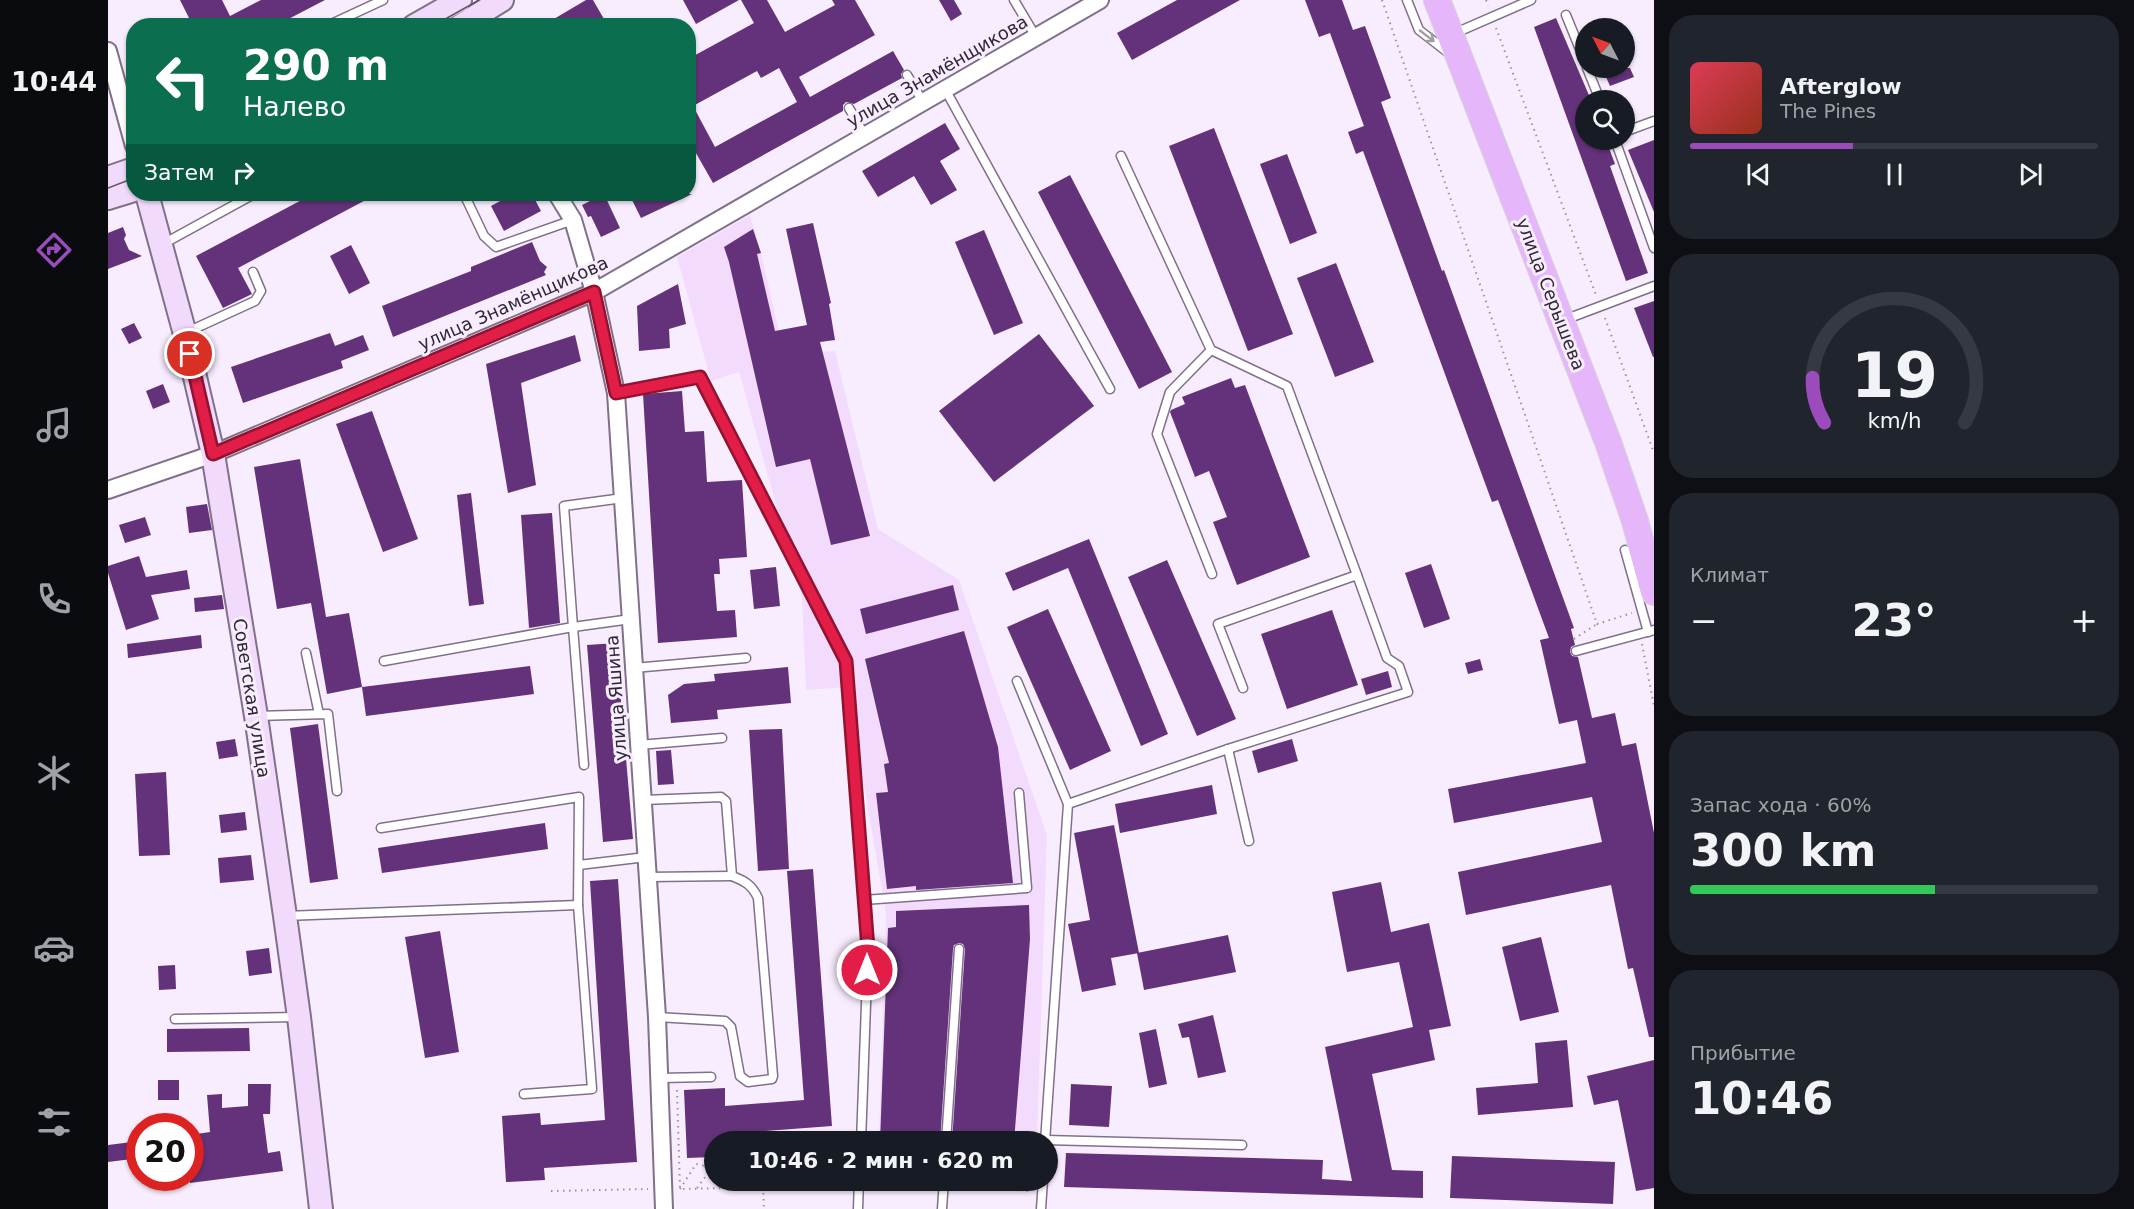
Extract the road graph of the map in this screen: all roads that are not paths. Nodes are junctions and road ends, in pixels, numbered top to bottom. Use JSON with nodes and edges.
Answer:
{"nodes":[{"id":1,"x":383,"y":0,"type":"edge"},
{"id":2,"x":502,"y":0,"type":"edge"},
{"id":3,"x":1014,"y":0,"type":"edge"},
{"id":4,"x":1100,"y":0,"type":"edge"},
{"id":5,"x":1407,"y":0,"type":"edge"},
{"id":6,"x":1437,"y":0,"type":"edge"},
{"id":7,"x":1531,"y":0,"type":"edge"},
{"id":8,"x":455,"y":11,"type":"edge"},
{"id":9,"x":1566,"y":15,"type":"dead end"},
{"id":10,"x":344,"y":18,"type":"edge"},
{"id":11,"x":436,"y":18,"type":"edge"},
{"id":12,"x":1450,"y":35,"type":"junction"},
{"id":13,"x":1036,"y":36,"type":"junction"},
{"id":14,"x":1575,"y":38,"type":"edge"},
{"id":15,"x":108,"y":51,"type":"edge"},
{"id":16,"x":1460,"y":62,"type":"junction"},
{"id":17,"x":907,"y":75,"type":"dead end"},
{"id":18,"x":945,"y":89,"type":"junction"},
{"id":19,"x":923,"y":102,"type":"junction"},
{"id":20,"x":849,"y":108,"type":"dead end"},
{"id":21,"x":126,"y":117,"type":"edge"},
{"id":22,"x":1654,"y":121,"type":"edge"},
{"id":23,"x":1635,"y":128,"type":"edge"},
{"id":24,"x":865,"y":136,"type":"junction"},
{"id":25,"x":1619,"y":150,"type":"edge"},
{"id":26,"x":1121,"y":156,"type":"dead end"},
{"id":27,"x":126,"y":172,"type":"edge"},
{"id":28,"x":108,"y":178,"type":"edge"},
{"id":29,"x":126,"y":192,"type":"edge"},
{"id":30,"x":108,"y":198,"type":"edge"},
{"id":31,"x":149,"y":201,"type":"edge"},
{"id":32,"x":242,"y":201,"type":"edge"},
{"id":33,"x":467,"y":201,"type":"edge"},
{"id":34,"x":561,"y":201,"type":"edge"},
{"id":35,"x":573,"y":220,"type":"junction"},
{"id":36,"x":161,"y":246,"type":"junction"},
{"id":37,"x":1654,"y":248,"type":"edge"},
{"id":38,"x":253,"y":272,"type":"dead end"},
{"id":39,"x":1654,"y":286,"type":"edge"},
{"id":40,"x":594,"y":292,"type":"junction"},
{"id":41,"x":1561,"y":321,"type":"junction"},
{"id":42,"x":185,"y":334,"type":"junction"},
{"id":43,"x":1211,"y":350,"type":"junction"},
{"id":44,"x":1110,"y":389,"type":"dead end"},
{"id":45,"x":616,"y":393,"type":"junction"},
{"id":46,"x":213,"y":454,"type":"junction"},
{"id":47,"x":108,"y":490,"type":"edge"},
{"id":48,"x":623,"y":498,"type":"junction"},
{"id":49,"x":1626,"y":550,"type":"dead end"},
{"id":50,"x":1212,"y":574,"type":"dead end"},
{"id":51,"x":1357,"y":575,"type":"junction"},
{"id":52,"x":1654,"y":592,"type":"edge"},
{"id":53,"x":631,"y":619,"type":"junction"},
{"id":54,"x":573,"y":627,"type":"junction"},
{"id":55,"x":1647,"y":632,"type":"edge"},
{"id":56,"x":1576,"y":651,"type":"dead end"},
{"id":57,"x":306,"y":653,"type":"dead end"},
{"id":58,"x":746,"y":658,"type":"dead end"},
{"id":59,"x":384,"y":661,"type":"dead end"},
{"id":60,"x":634,"y":668,"type":"junction"},
{"id":61,"x":1017,"y":681,"type":"dead end"},
{"id":62,"x":1243,"y":688,"type":"dead end"},
{"id":63,"x":319,"y":714,"type":"junction"},
{"id":64,"x":256,"y":716,"type":"junction"},
{"id":65,"x":722,"y":738,"type":"dead end"},
{"id":66,"x":639,"y":745,"type":"junction"},
{"id":67,"x":1228,"y":749,"type":"junction"},
{"id":68,"x":584,"y":765,"type":"dead end"},
{"id":69,"x":336,"y":791,"type":"dead end"},
{"id":70,"x":1020,"y":793,"type":"dead end"},
{"id":71,"x":643,"y":800,"type":"junction"},
{"id":72,"x":1068,"y":804,"type":"junction"},
{"id":73,"x":381,"y":828,"type":"dead end"},
{"id":74,"x":1249,"y":841,"type":"dead end"},
{"id":75,"x":646,"y":857,"type":"junction"},
{"id":76,"x":579,"y":865,"type":"junction"},
{"id":77,"x":732,"y":876,"type":"junction"},
{"id":78,"x":648,"y":877,"type":"junction"},
{"id":79,"x":864,"y":900,"type":"junction"},
{"id":80,"x":578,"y":905,"type":"junction"},
{"id":81,"x":285,"y":916,"type":"junction"},
{"id":82,"x":959,"y":949,"type":"dead end"},
{"id":83,"x":299,"y":1017,"type":"junction"},
{"id":84,"x":657,"y":1017,"type":"junction"},
{"id":85,"x":175,"y":1018,"type":"dead end"},
{"id":86,"x":711,"y":1077,"type":"dead end"},
{"id":87,"x":659,"y":1078,"type":"junction"},
{"id":88,"x":524,"y":1094,"type":"dead end"},
{"id":89,"x":861,"y":1131,"type":"edge"},
{"id":90,"x":947,"y":1131,"type":"edge"},
{"id":91,"x":1046,"y":1131,"type":"edge"},
{"id":92,"x":1058,"y":1141,"type":"edge"},
{"id":93,"x":1242,"y":1145,"type":"dead end"},
{"id":94,"x":859,"y":1191,"type":"edge"},
{"id":95,"x":943,"y":1191,"type":"edge"},
{"id":96,"x":1042,"y":1191,"type":"edge"},
{"id":97,"x":321,"y":1209,"type":"edge"},
{"id":98,"x":664,"y":1209,"type":"edge"},
{"id":99,"x":858,"y":1209,"type":"edge"},
{"id":100,"x":942,"y":1209,"type":"edge"},
{"id":101,"x":1041,"y":1209,"type":"edge"}],
"edges":[{"from":1,"to":10,"type":"lane"},
{"from":2,"to":8,"type":"street"},
{"from":3,"to":13,"type":"lane"},
{"from":4,"to":13,"type":"street","name":"улица Знамёнщикова"},
{"from":5,"to":16,"type":"lane","one_way":true},
{"from":6,"to":12,"type":"main road","name":"улица Серышева"},
{"from":7,"to":12,"type":"lane"},
{"from":8,"to":11,"type":"street"},
{"from":9,"to":14,"type":"lane"},
{"from":12,"to":16,"type":"main road","name":"улица Серышева"},
{"from":13,"to":18,"type":"street","name":"улица Знамёнщикова"},
{"from":15,"to":21,"type":"street"},
{"from":16,"to":41,"type":"main road","name":"улица Серышева"},
{"from":17,"to":19,"type":"lane"},
{"from":18,"to":19,"type":"street","name":"улица Знамёнщикова"},
{"from":18,"to":44,"type":"lane"},
{"from":19,"to":24,"type":"street","name":"улица Знамёнщикова"},
{"from":20,"to":24,"type":"lane"},
{"from":22,"to":23,"type":"lane"},
{"from":24,"to":40,"type":"street","name":"улица Знамёнщикова"},
{"from":25,"to":37,"type":"lane"},
{"from":26,"to":43,"type":"lane"},
{"from":27,"to":28,"type":"street"},
{"from":29,"to":30,"type":"street"},
{"from":31,"to":36,"type":"street","name":"Советская улица"},
{"from":32,"to":36,"type":"lane"},
{"from":33,"to":35,"type":"lane"},
{"from":34,"to":35,"type":"street","name":"улица Яшина"},
{"from":35,"to":40,"type":"street","name":"улица Яшина"},
{"from":36,"to":42,"type":"street","name":"Советская улица"},
{"from":38,"to":42,"type":"lane"},
{"from":39,"to":41,"type":"lane"},
{"from":40,"to":45,"type":"street","name":"улица Яшина"},
{"from":40,"to":46,"type":"street","name":"улица Знамёнщикова"},
{"from":41,"to":52,"type":"main road","name":"улица Серышева"},
{"from":42,"to":46,"type":"street","name":"Советская улица"},
{"from":43,"to":50,"type":"lane"},
{"from":43,"to":51,"type":"lane"},
{"from":45,"to":48,"type":"street","name":"улица Яшина"},
{"from":45,"to":79,"type":"lane"},
{"from":46,"to":47,"type":"street","name":"улица Знамёнщикова"},
{"from":46,"to":64,"type":"street","name":"Советская улица"},
{"from":48,"to":53,"type":"street","name":"улица Яшина"},
{"from":48,"to":54,"type":"lane"},
{"from":49,"to":55,"type":"lane"},
{"from":51,"to":62,"type":"lane"},
{"from":51,"to":67,"type":"lane"},
{"from":53,"to":54,"type":"lane"},
{"from":53,"to":60,"type":"street","name":"улица Яшина"},
{"from":54,"to":59,"type":"lane"},
{"from":54,"to":68,"type":"lane"},
{"from":55,"to":56,"type":"lane"},
{"from":57,"to":63,"type":"lane"},
{"from":58,"to":60,"type":"lane"},
{"from":60,"to":66,"type":"street","name":"улица Яшина"},
{"from":61,"to":72,"type":"lane"},
{"from":63,"to":64,"type":"lane"},
{"from":63,"to":69,"type":"lane"},
{"from":64,"to":81,"type":"street","name":"Советская улица"},
{"from":65,"to":66,"type":"lane"},
{"from":66,"to":71,"type":"street","name":"улица Яшина"},
{"from":67,"to":72,"type":"lane"},
{"from":67,"to":74,"type":"lane"},
{"from":70,"to":79,"type":"lane"},
{"from":71,"to":75,"type":"street","name":"улица Яшина"},
{"from":71,"to":77,"type":"lane"},
{"from":72,"to":91,"type":"lane"},
{"from":73,"to":76,"type":"lane"},
{"from":75,"to":76,"type":"lane"},
{"from":75,"to":78,"type":"street","name":"улица Яшина"},
{"from":76,"to":80,"type":"lane"},
{"from":77,"to":78,"type":"lane"},
{"from":77,"to":84,"type":"lane"},
{"from":78,"to":84,"type":"street","name":"улица Яшина"},
{"from":79,"to":89,"type":"lane"},
{"from":80,"to":81,"type":"lane"},
{"from":80,"to":88,"type":"lane"},
{"from":81,"to":83,"type":"street","name":"Советская улица"},
{"from":82,"to":90,"type":"lane"},
{"from":83,"to":85,"type":"lane"},
{"from":83,"to":97,"type":"street","name":"Советская улица"},
{"from":84,"to":87,"type":"street","name":"улица Яшина"},
{"from":86,"to":87,"type":"lane"},
{"from":87,"to":98,"type":"street","name":"улица Яшина"},
{"from":92,"to":93,"type":"lane"},
{"from":94,"to":99,"type":"lane"},
{"from":95,"to":100,"type":"lane"},
{"from":96,"to":101,"type":"lane"}]}
